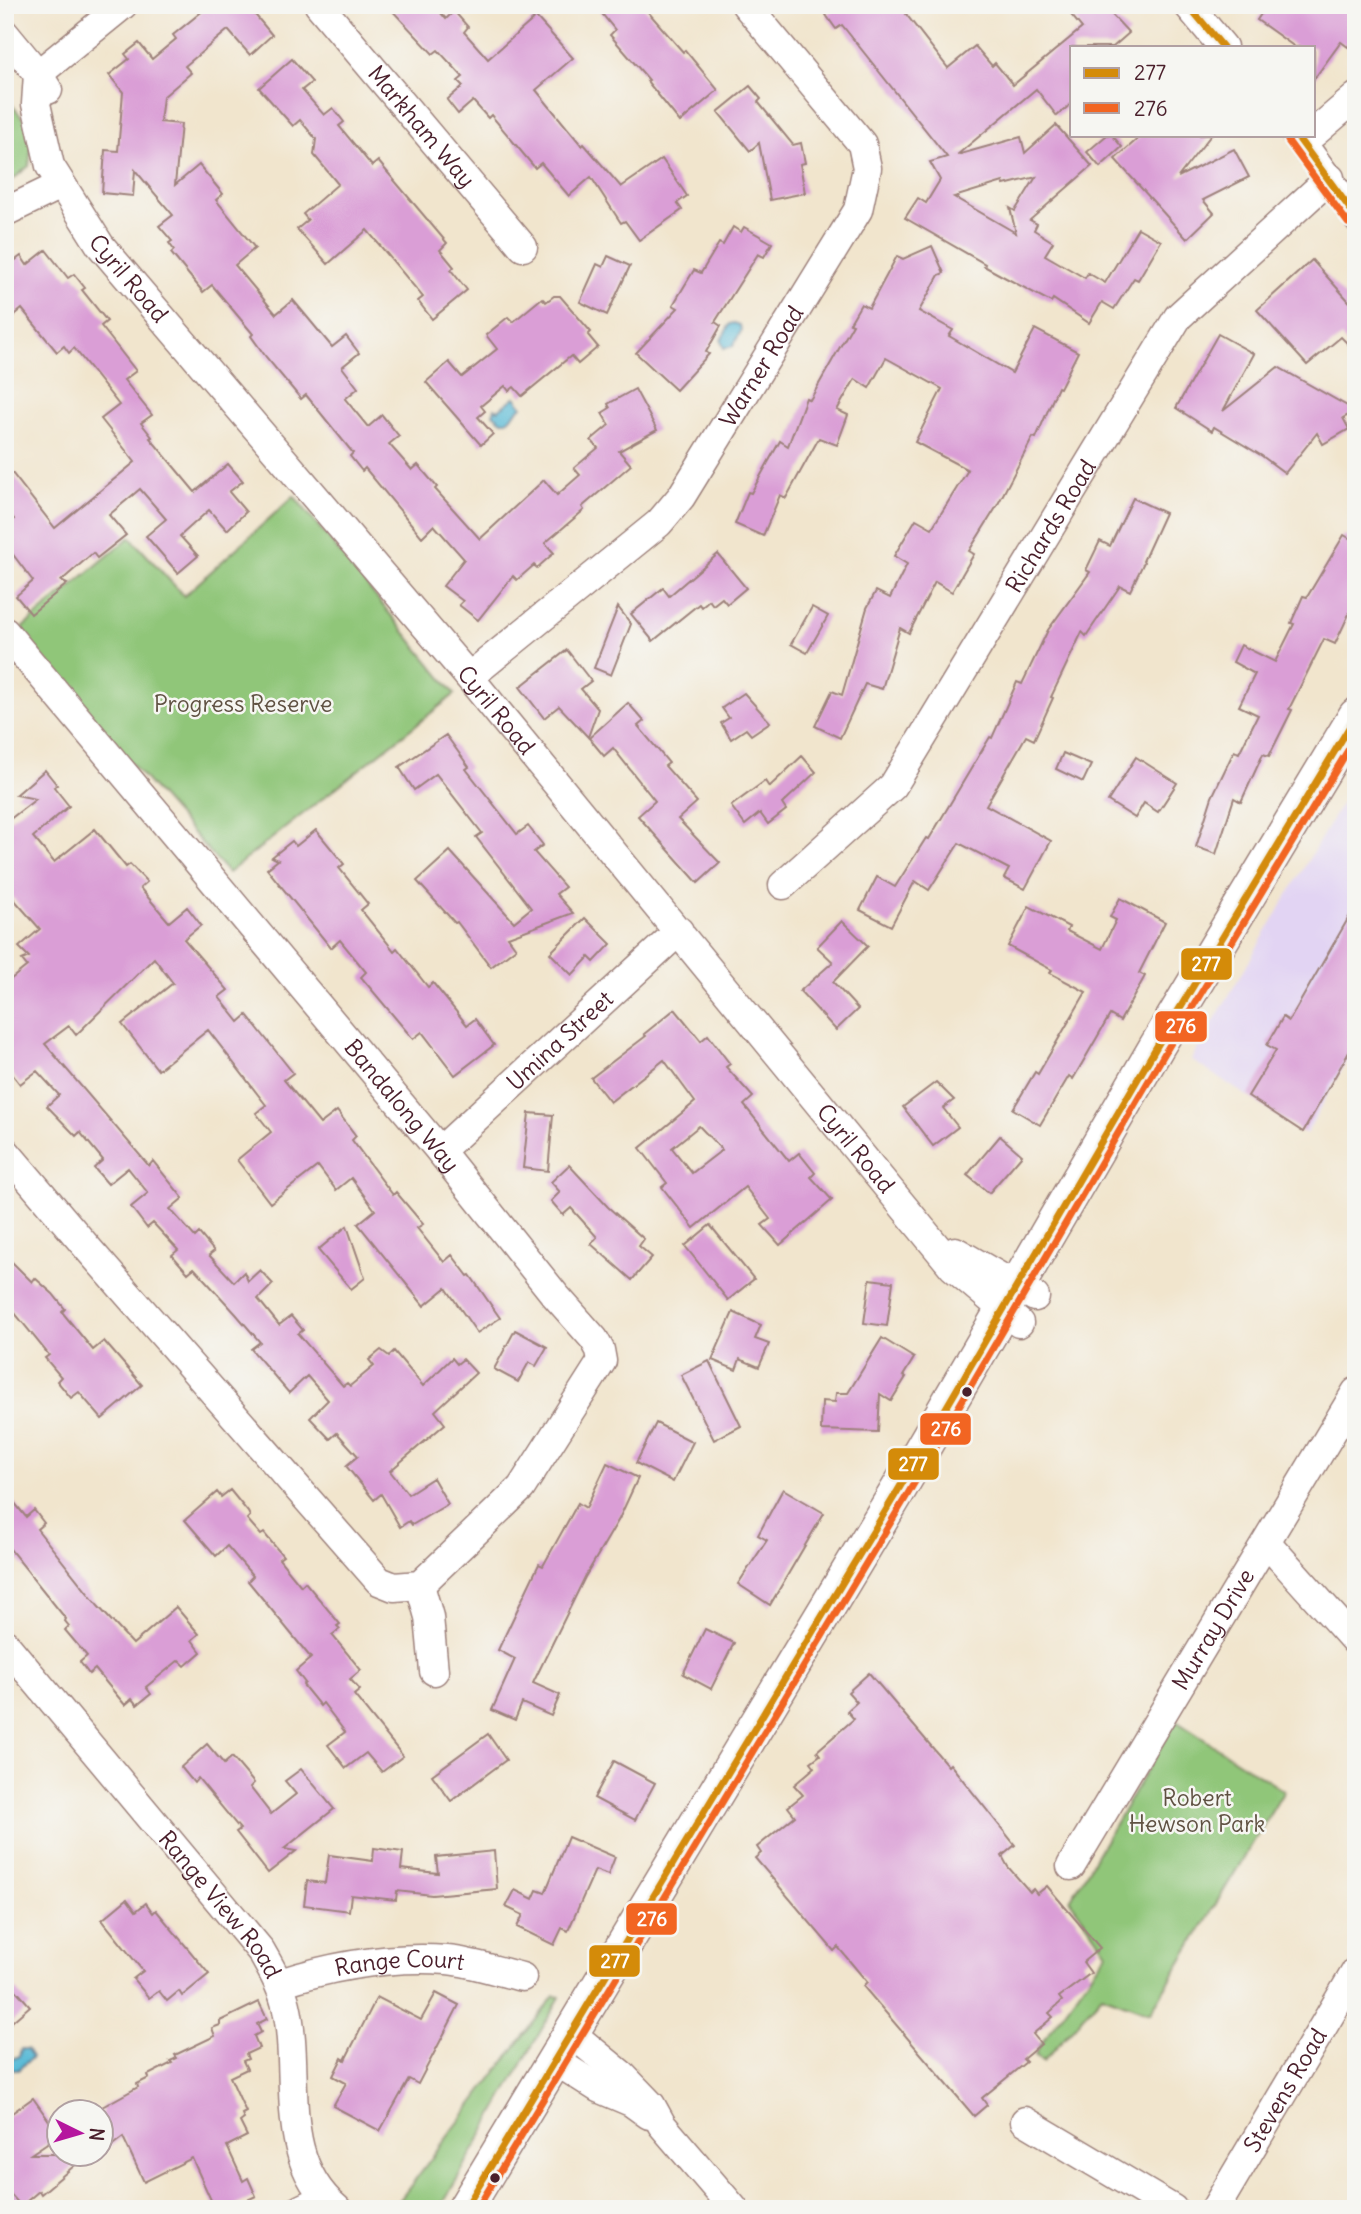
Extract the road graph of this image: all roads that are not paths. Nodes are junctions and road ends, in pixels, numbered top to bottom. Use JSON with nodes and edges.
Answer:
{"nodes":[{"id":1,"x":123,"y":5,"type":"edge"},
{"id":2,"x":319,"y":5,"type":"edge"},
{"id":3,"x":746,"y":5,"type":"edge"},
{"id":4,"x":1188,"y":5,"type":"edge"},
{"id":5,"x":5,"y":34,"type":"edge"},
{"id":6,"x":1222,"y":46,"type":"edge"},
{"id":7,"x":38,"y":74,"type":"junction"},
{"id":8,"x":1356,"y":97,"type":"edge"},
{"id":9,"x":1316,"y":128,"type":"edge"},
{"id":10,"x":1306,"y":136,"type":"edge"},
{"id":11,"x":1329,"y":178,"type":"junction"},
{"id":12,"x":61,"y":186,"type":"junction"},
{"id":13,"x":1356,"y":197,"type":"edge"},
{"id":14,"x":5,"y":212,"type":"edge"},
{"id":15,"x":1356,"y":217,"type":"edge"},
{"id":16,"x":523,"y":247,"type":"dead end"},
{"id":17,"x":5,"y":632,"type":"edge"},
{"id":18,"x":469,"y":677,"type":"junction"},
{"id":19,"x":1352,"y":738,"type":"edge"},
{"id":20,"x":783,"y":885,"type":"dead end"},
{"id":21,"x":679,"y":931,"type":"junction"},
{"id":22,"x":5,"y":1151,"type":"edge"},
{"id":23,"x":440,"y":1151,"type":"junction"},
{"id":24,"x":1018,"y":1304,"type":"junction"},
{"id":25,"x":1356,"y":1392,"type":"edge"},
{"id":26,"x":1267,"y":1543,"type":"junction"},
{"id":27,"x":421,"y":1585,"type":"junction"},
{"id":28,"x":1356,"y":1642,"type":"edge"},
{"id":29,"x":5,"y":1644,"type":"edge"},
{"id":30,"x":434,"y":1671,"type":"dead end"},
{"id":31,"x":1071,"y":1867,"type":"dead end"},
{"id":32,"x":1356,"y":1971,"type":"edge"},
{"id":33,"x":522,"y":1977,"type":"dead end"},
{"id":34,"x":280,"y":1983,"type":"junction"},
{"id":35,"x":572,"y":2053,"type":"junction"},
{"id":36,"x":1025,"y":2121,"type":"dead end"},
{"id":37,"x":321,"y":2205,"type":"edge"},
{"id":38,"x":465,"y":2209,"type":"edge"},
{"id":39,"x":491,"y":2209,"type":"edge"},
{"id":40,"x":734,"y":2209,"type":"edge"},
{"id":41,"x":1173,"y":2209,"type":"edge"},
{"id":42,"x":1215,"y":2209,"type":"edge"}],
"edges":[{"from":1,"to":7,"type":"street"},
{"from":2,"to":16,"type":"street","name":"Markham Way"},
{"from":3,"to":18,"type":"street","name":"Warner Road"},
{"from":4,"to":6,"type":"street"},
{"from":5,"to":7,"type":"street"},
{"from":7,"to":12,"type":"street","name":"Cyril Road"},
{"from":8,"to":9,"type":"street"},
{"from":10,"to":11,"type":"street"},
{"from":11,"to":13,"type":"street"},
{"from":11,"to":15,"type":"street"},
{"from":11,"to":20,"type":"street","name":"Richards Road"},
{"from":12,"to":14,"type":"street"},
{"from":12,"to":18,"type":"street","name":"Cyril Road"},
{"from":17,"to":23,"type":"street","name":"Bandalong Way"},
{"from":18,"to":21,"type":"street","name":"Cyril Road"},
{"from":19,"to":24,"type":"main road"},
{"from":21,"to":23,"type":"street","name":"Umina Street"},
{"from":21,"to":24,"type":"street","name":"Cyril Road"},
{"from":22,"to":27,"type":"street"},
{"from":23,"to":27,"type":"street","name":"Bandalong Way"},
{"from":24,"to":35,"type":"main road"},
{"from":25,"to":26,"type":"street","name":"Murray Drive"},
{"from":26,"to":28,"type":"street"},
{"from":26,"to":31,"type":"street","name":"Murray Drive"},
{"from":27,"to":30,"type":"street"},
{"from":29,"to":34,"type":"street","name":"Range View Road"},
{"from":32,"to":42,"type":"street","name":"Stevens Road"},
{"from":33,"to":34,"type":"street","name":"Range Court"},
{"from":34,"to":37,"type":"street","name":"Range View Road"},
{"from":35,"to":38,"type":"main road"},
{"from":35,"to":39,"type":"main road"},
{"from":35,"to":40,"type":"street"},
{"from":36,"to":41,"type":"street"}]}
